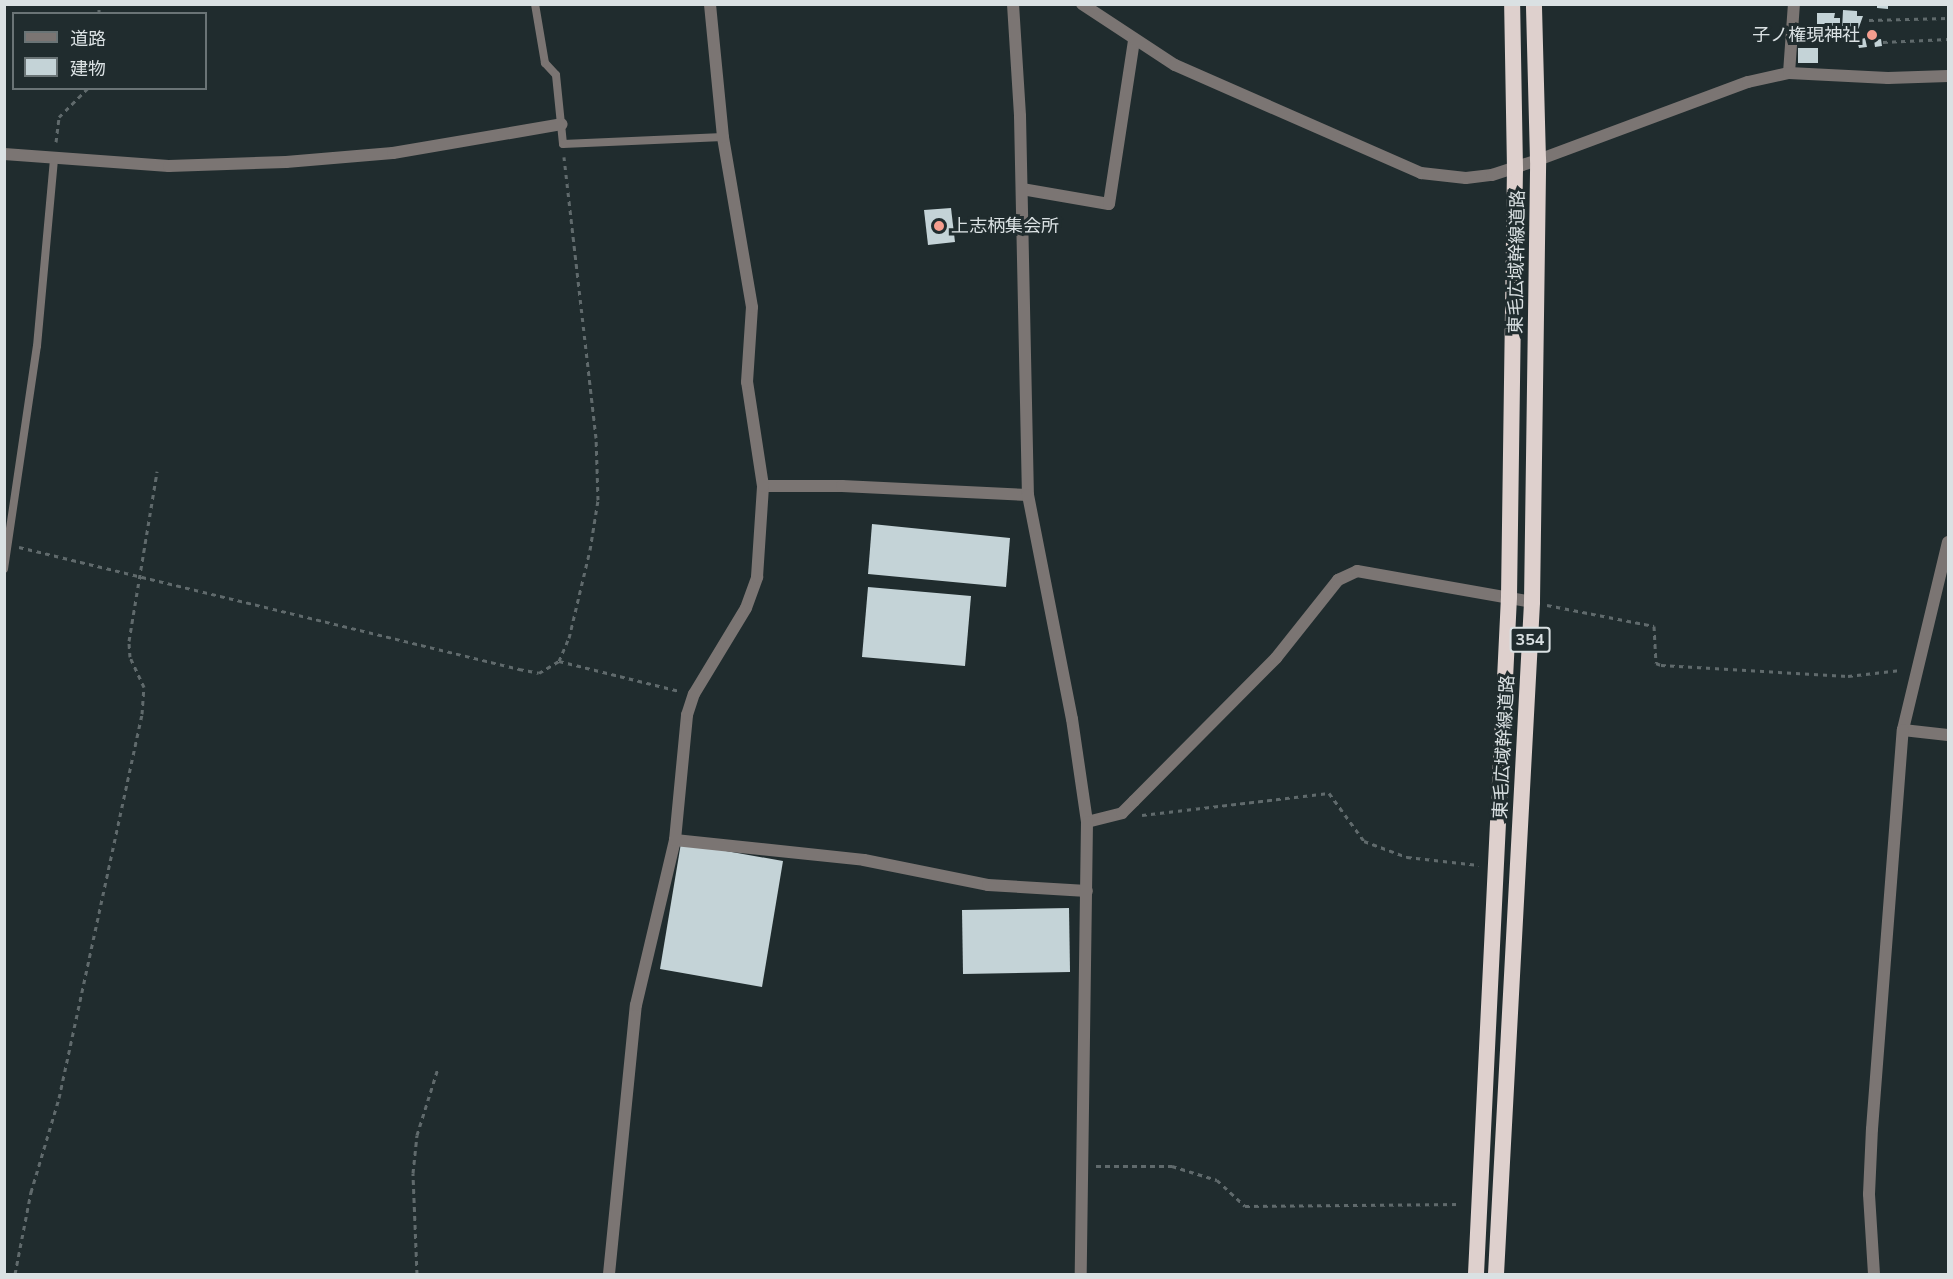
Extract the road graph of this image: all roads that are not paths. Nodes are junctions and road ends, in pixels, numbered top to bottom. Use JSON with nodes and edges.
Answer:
{"nodes":[{"id":1,"x":535,"y":4,"type":"edge"},
{"id":2,"x":710,"y":4,"type":"edge"},
{"id":3,"x":1013,"y":4,"type":"edge"},
{"id":4,"x":1082,"y":4,"type":"edge"},
{"id":5,"x":1512,"y":4,"type":"edge"},
{"id":6,"x":1534,"y":4,"type":"edge"},
{"id":7,"x":1794,"y":4,"type":"edge"},
{"id":8,"x":1134,"y":40,"type":"junction"},
{"id":9,"x":1789,"y":73,"type":"junction"},
{"id":10,"x":1948,"y":76,"type":"edge"},
{"id":11,"x":562,"y":124,"type":"junction"},
{"id":12,"x":723,"y":137,"type":"junction"},
{"id":13,"x":4,"y":154,"type":"edge"},
{"id":14,"x":54,"y":159,"type":"junction"},
{"id":15,"x":1538,"y":160,"type":"junction"},
{"id":16,"x":1515,"y":169,"type":"junction"},
{"id":17,"x":1022,"y":189,"type":"junction"},
{"id":18,"x":764,"y":486,"type":"junction"},
{"id":19,"x":1028,"y":495,"type":"junction"},
{"id":20,"x":1948,"y":542,"type":"edge"},
{"id":21,"x":4,"y":569,"type":"edge"},
{"id":22,"x":1509,"y":597,"type":"junction"},
{"id":23,"x":1532,"y":602,"type":"junction"},
{"id":24,"x":1903,"y":730,"type":"junction"},
{"id":25,"x":1948,"y":735,"type":"edge"},
{"id":26,"x":1087,"y":822,"type":"junction"},
{"id":27,"x":675,"y":840,"type":"junction"},
{"id":28,"x":1087,"y":891,"type":"junction"},
{"id":29,"x":609,"y":1275,"type":"edge"},
{"id":30,"x":1081,"y":1275,"type":"edge"},
{"id":31,"x":1476,"y":1275,"type":"edge"},
{"id":32,"x":1496,"y":1275,"type":"edge"},
{"id":33,"x":1874,"y":1275,"type":"edge"}],
"edges":[{"from":1,"to":11,"type":"lane"},
{"from":2,"to":12,"type":"street"},
{"from":3,"to":17,"type":"street"},
{"from":4,"to":8,"type":"street"},
{"from":5,"to":16,"type":"highway","name":"東毛広域幹線道路","number":"354"},
{"from":6,"to":15,"type":"highway","name":"東毛広域幹線道路","number":"354"},
{"from":7,"to":9,"type":"street"},
{"from":8,"to":16,"type":"street"},
{"from":8,"to":17,"type":"street"},
{"from":9,"to":10,"type":"street"},
{"from":9,"to":15,"type":"street"},
{"from":11,"to":12,"type":"lane"},
{"from":11,"to":14,"type":"street"},
{"from":12,"to":18,"type":"street"},
{"from":13,"to":14,"type":"street"},
{"from":14,"to":21,"type":"lane"},
{"from":15,"to":16,"type":"street"},
{"from":15,"to":23,"type":"highway","name":"東毛広域幹線道路","number":"354"},
{"from":16,"to":22,"type":"highway","name":"東毛広域幹線道路","number":"354"},
{"from":17,"to":19,"type":"street"},
{"from":18,"to":19,"type":"street"},
{"from":18,"to":27,"type":"street"},
{"from":19,"to":26,"type":"street"},
{"from":20,"to":24,"type":"street"},
{"from":22,"to":23,"type":"street"},
{"from":22,"to":26,"type":"street"},
{"from":22,"to":31,"type":"highway","name":"東毛広域幹線道路","number":"354"},
{"from":23,"to":32,"type":"highway","name":"東毛広域幹線道路","number":"354"},
{"from":24,"to":25,"type":"street"},
{"from":24,"to":33,"type":"street"},
{"from":26,"to":28,"type":"street"},
{"from":27,"to":28,"type":"street"},
{"from":27,"to":29,"type":"street"},
{"from":28,"to":30,"type":"street"}]}
